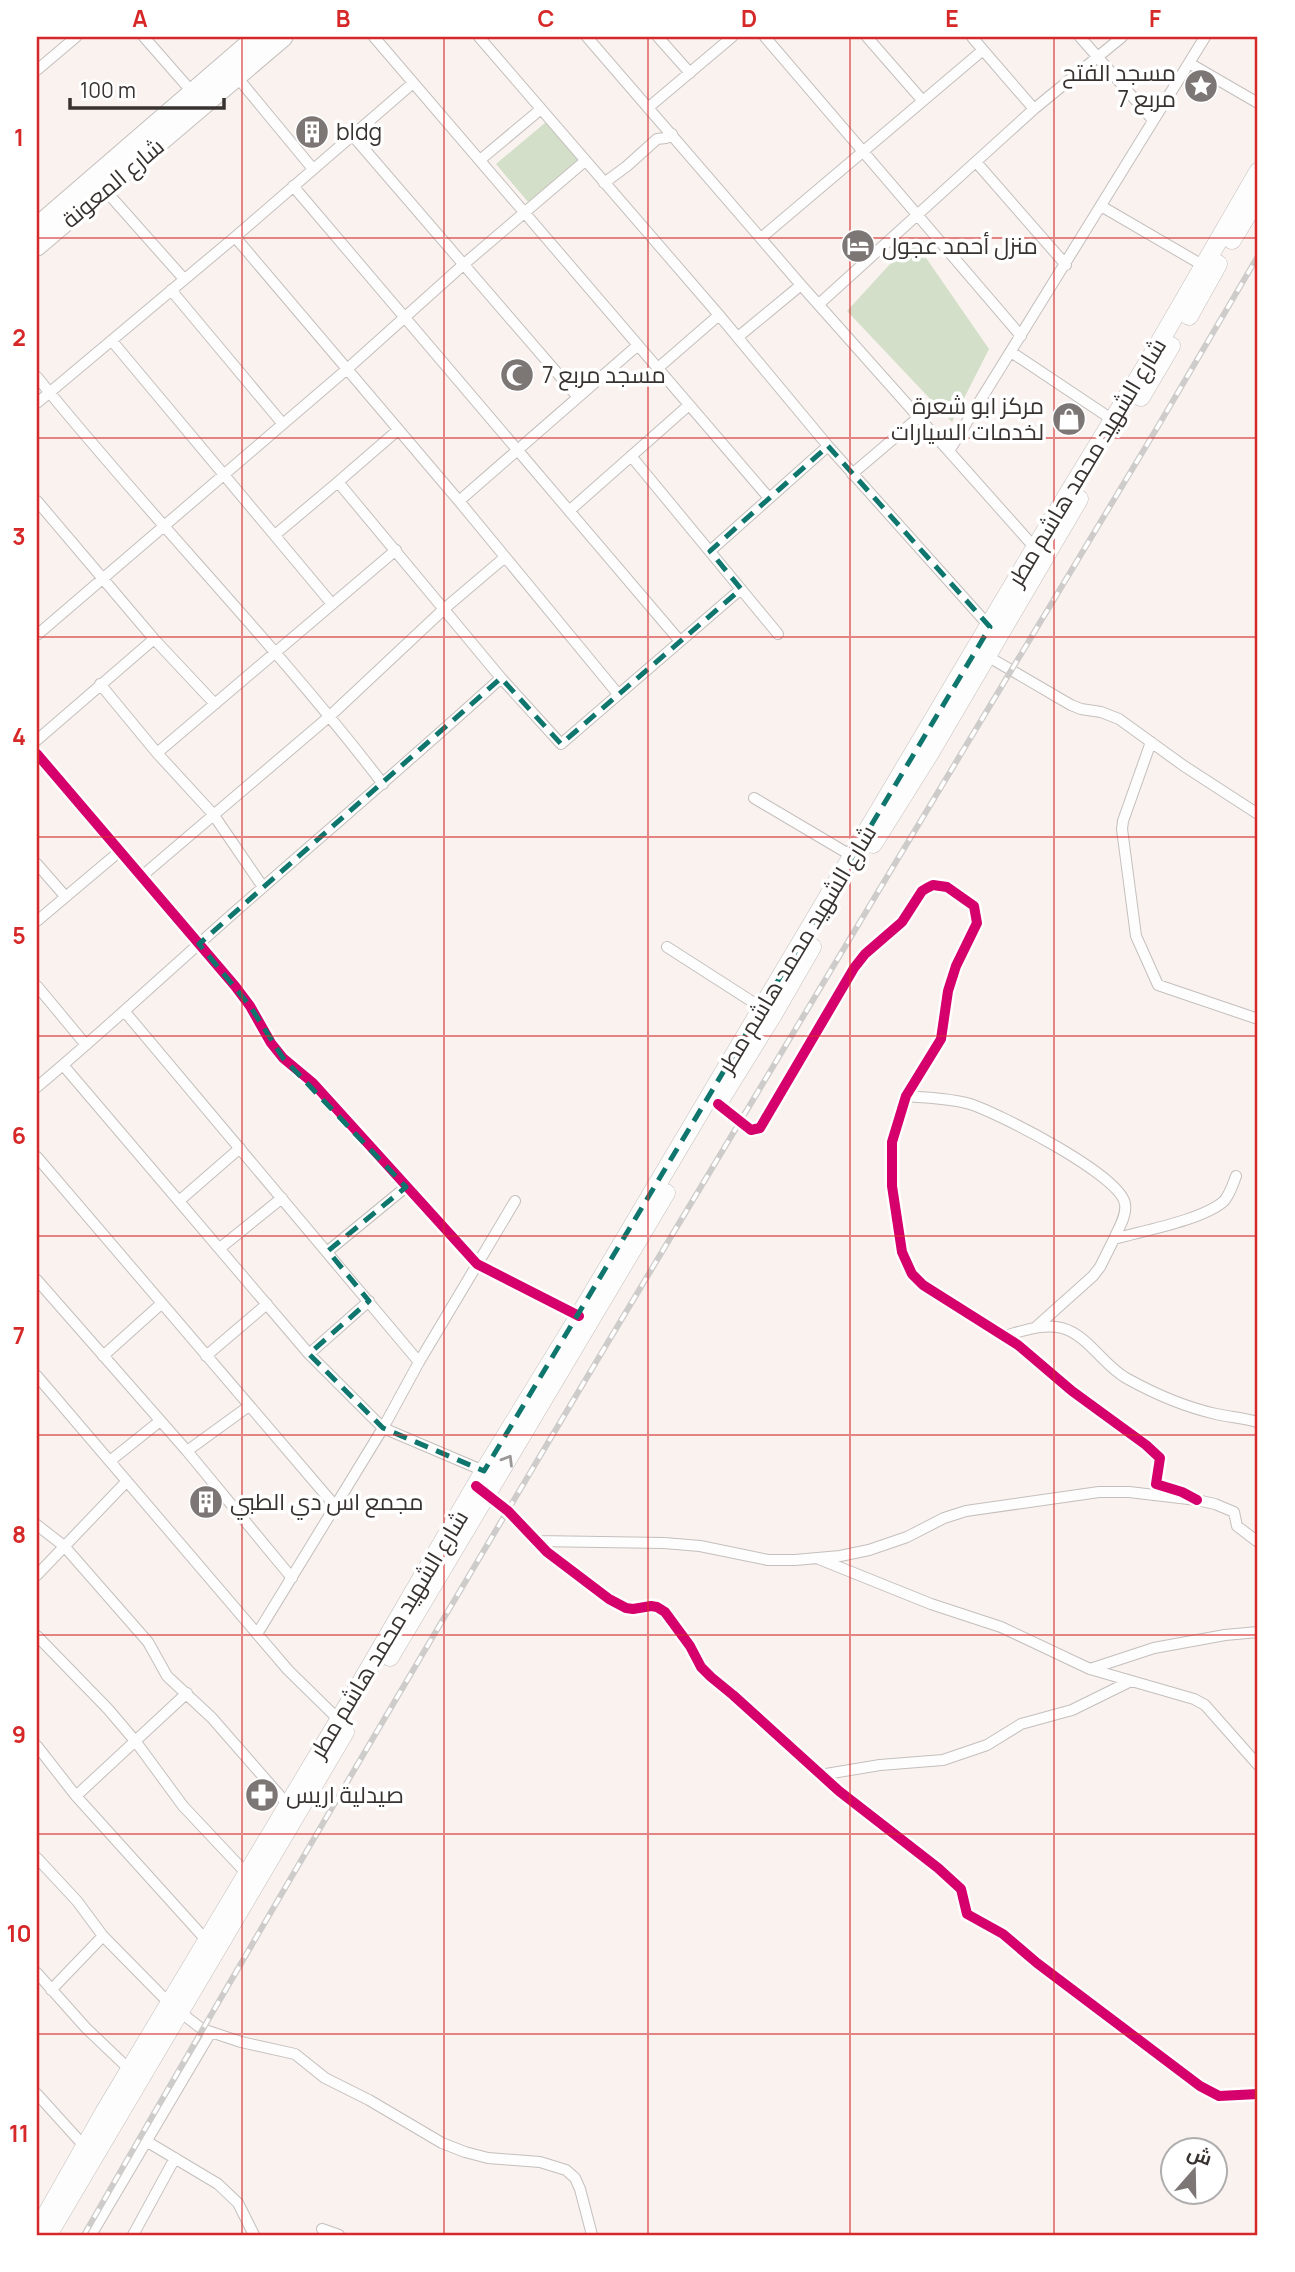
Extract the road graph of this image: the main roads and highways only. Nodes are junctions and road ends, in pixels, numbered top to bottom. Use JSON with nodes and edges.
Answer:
{"nodes":[{"id":1,"x":257,"y":37,"type":"edge"},
{"id":2,"x":283,"y":37,"type":"edge"},
{"id":3,"x":1258,"y":172,"type":"edge"},
{"id":4,"x":1258,"y":199,"type":"edge"},
{"id":5,"x":39,"y":221,"type":"edge"},
{"id":6,"x":37,"y":246,"type":"edge"},
{"id":7,"x":483,"y":1484,"type":"junction"},
{"id":8,"x":175,"y":2007,"type":"junction"},
{"id":9,"x":112,"y":2114,"type":"junction"},
{"id":10,"x":37,"y":2231,"type":"edge"},
{"id":11,"x":48,"y":2235,"type":"edge"}],
"edges":[{"from":1,"to":5,"type":"highway","name":"شارع المعونة"},
{"from":2,"to":6,"type":"highway","name":"شارع المعونة"},
{"from":3,"to":7,"type":"main road","name":"شارع الشهيد محمد هاشم مطر"},
{"from":7,"to":4,"type":"main road","name":"شارع الشهيد محمد هاشم مطر","one_way":true},
{"from":7,"to":8,"type":"main road","name":"شارع الشهيد محمد هاشم مطر"},
{"from":7,"to":8,"type":"main road","name":"شارع الشهيد محمد هاشم مطر"},
{"from":8,"to":9,"type":"main road","name":"شارع الشهيد محمد هاشم مطر"},
{"from":8,"to":9,"type":"main road","name":"شارع الشهيد محمد هاشم مطر"},
{"from":9,"to":10,"type":"main road","name":"شارع الشهيد محمد هاشم مطر"},
{"from":9,"to":11,"type":"main road","name":"شارع الشهيد محمد هاشم مطر"}]}
